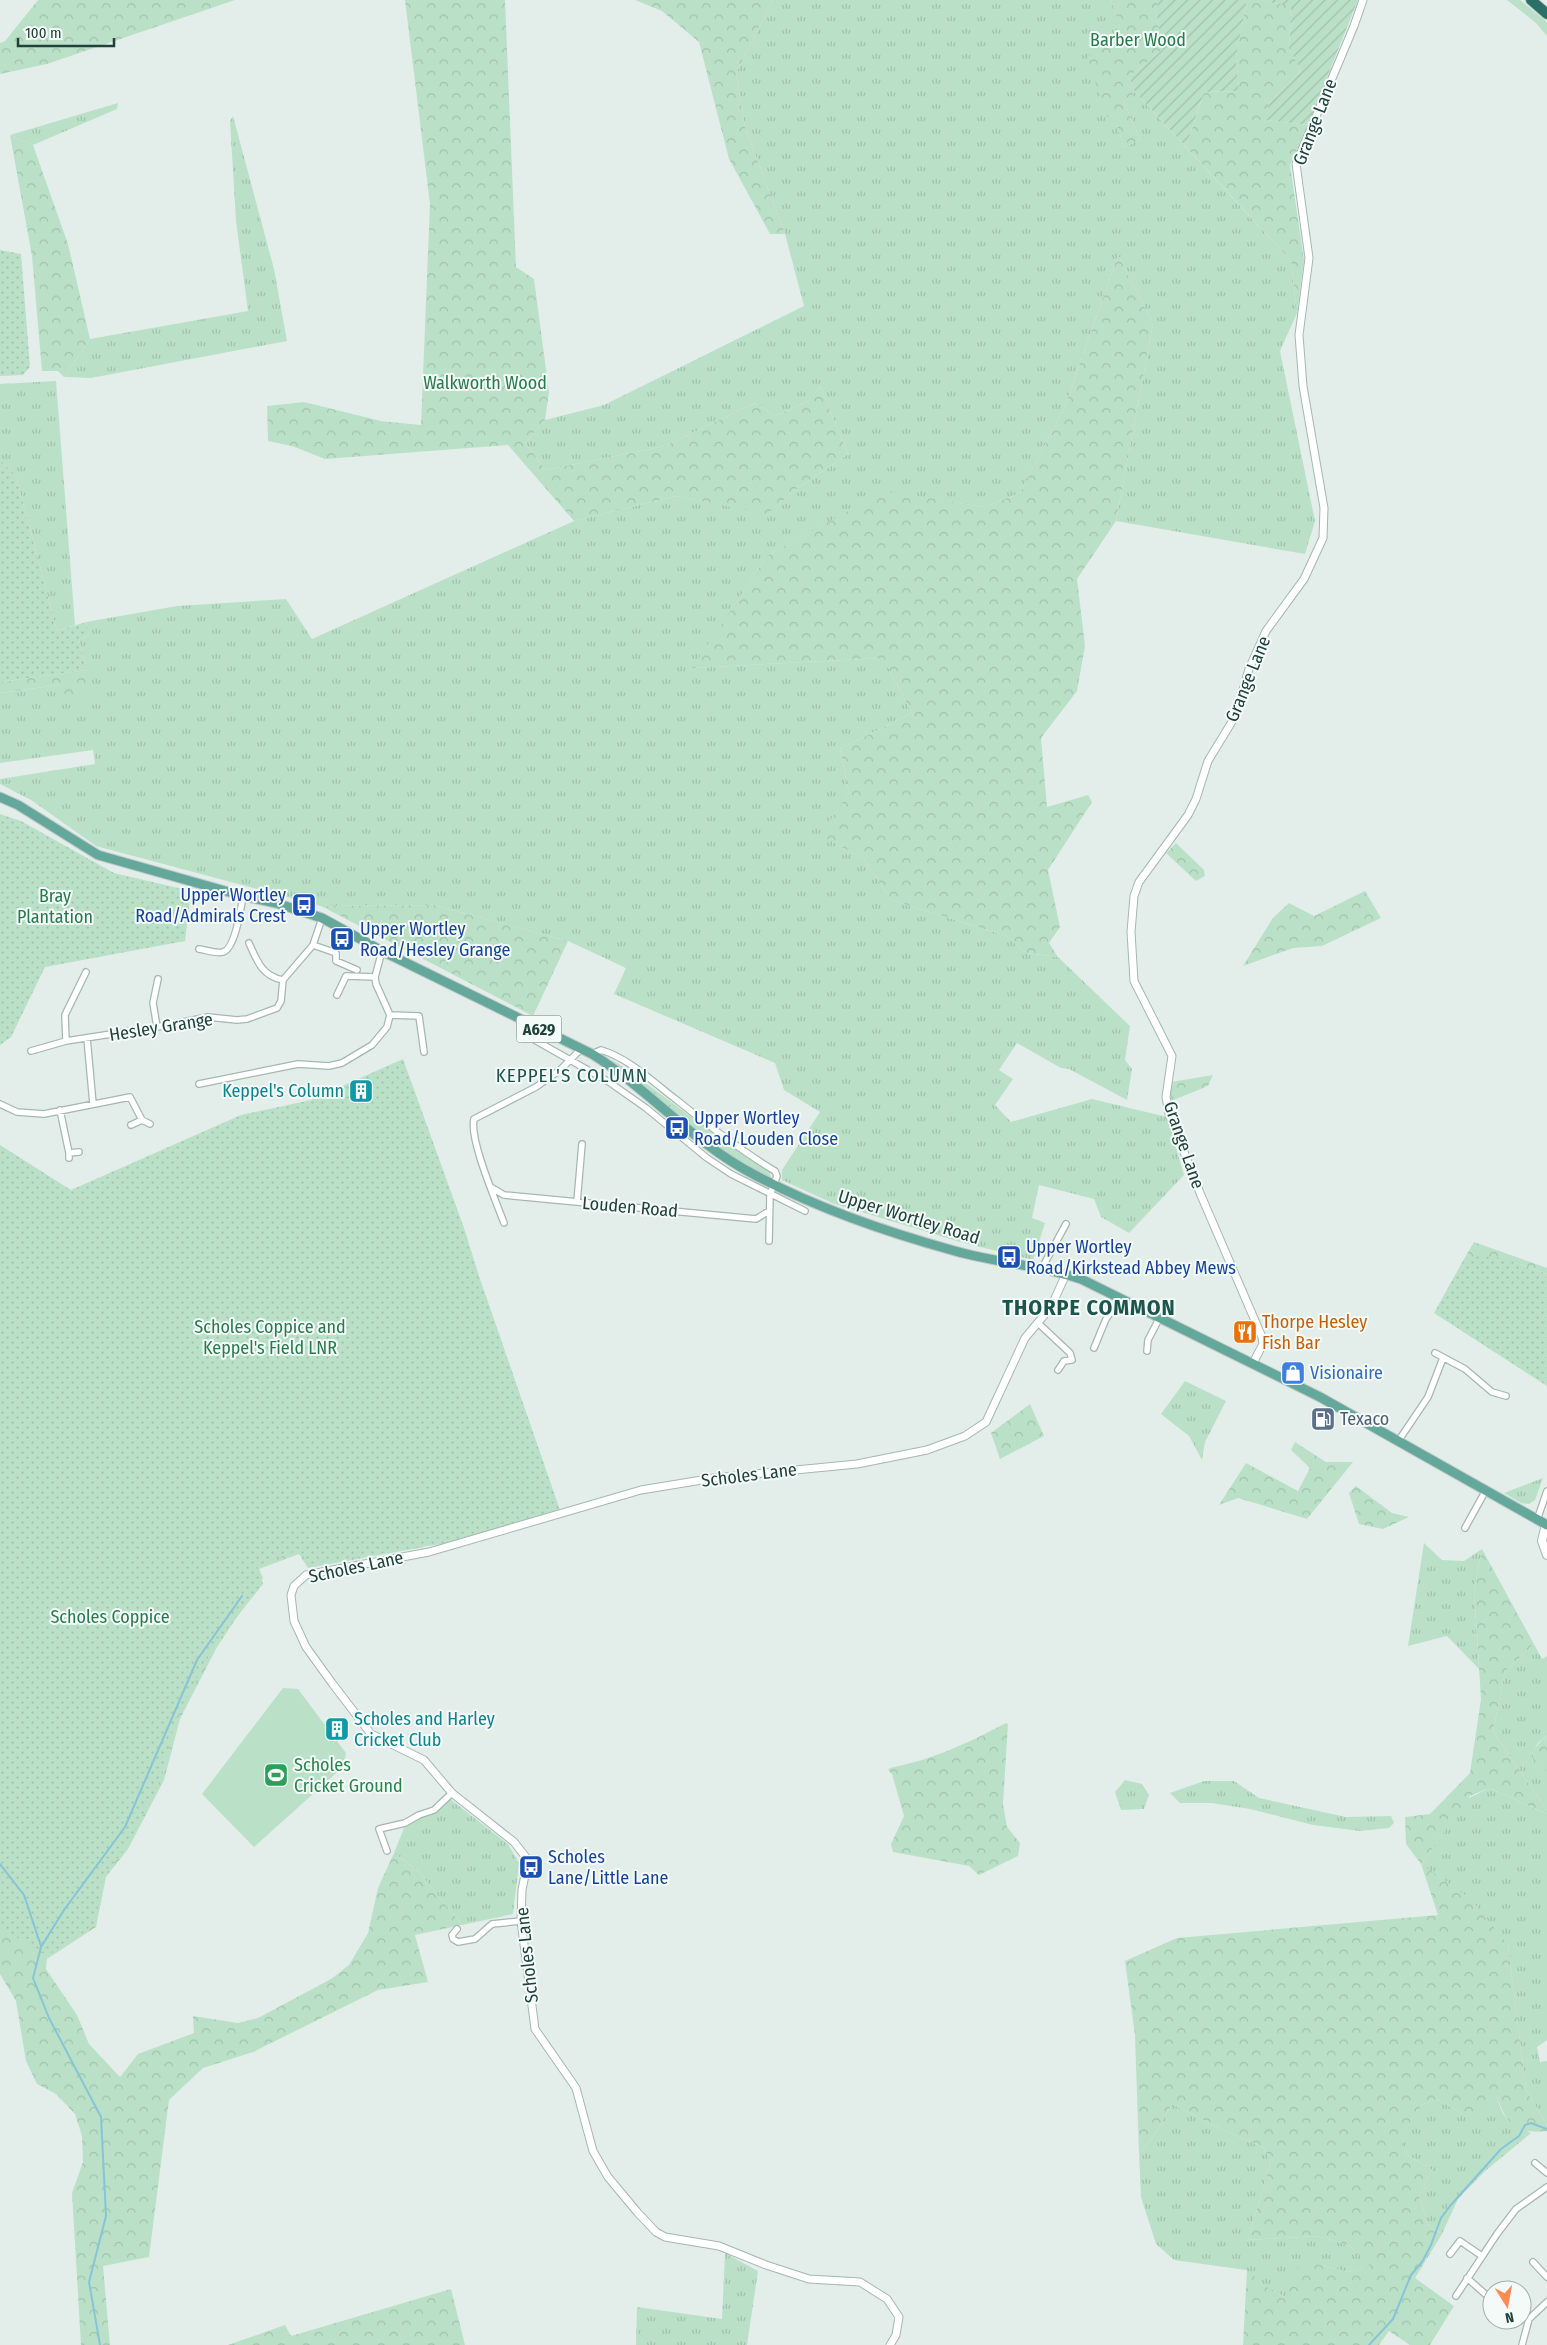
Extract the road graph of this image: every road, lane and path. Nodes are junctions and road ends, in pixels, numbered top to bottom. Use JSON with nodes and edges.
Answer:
{"nodes":[{"id":1,"x":1363,"y":0,"type":"edge"},
{"id":2,"x":1531,"y":0,"type":"edge"},
{"id":3,"x":1547,"y":14,"type":"edge"},
{"id":4,"x":0,"y":797,"type":"edge"},
{"id":5,"x":243,"y":896,"type":"junction"},
{"id":6,"x":322,"y":918,"type":"junction"},
{"id":7,"x":249,"y":943,"type":"dead end"},
{"id":8,"x":313,"y":945,"type":"junction"},
{"id":9,"x":199,"y":949,"type":"dead end"},
{"id":10,"x":382,"y":951,"type":"junction"},
{"id":11,"x":357,"y":970,"type":"dead end"},
{"id":12,"x":86,"y":972,"type":"dead end"},
{"id":13,"x":375,"y":977,"type":"junction"},
{"id":14,"x":158,"y":979,"type":"dead end"},
{"id":15,"x":283,"y":980,"type":"junction"},
{"id":16,"x":337,"y":995,"type":"dead end"},
{"id":17,"x":390,"y":1015,"type":"junction"},
{"id":18,"x":158,"y":1027,"type":"junction"},
{"id":19,"x":87,"y":1038,"type":"junction"},
{"id":20,"x":533,"y":1039,"type":"dead end"},
{"id":21,"x":66,"y":1041,"type":"junction"},
{"id":22,"x":581,"y":1049,"type":"junction"},
{"id":23,"x":31,"y":1051,"type":"dead end"},
{"id":24,"x":424,"y":1052,"type":"dead end"},
{"id":25,"x":592,"y":1054,"type":"junction"},
{"id":26,"x":571,"y":1059,"type":"junction"},
{"id":27,"x":200,"y":1084,"type":"dead end"},
{"id":28,"x":130,"y":1089,"type":"dead end"},
{"id":29,"x":130,"y":1097,"type":"junction"},
{"id":30,"x":0,"y":1104,"type":"edge"},
{"id":31,"x":93,"y":1104,"type":"junction"},
{"id":32,"x":60,"y":1110,"type":"junction"},
{"id":33,"x":142,"y":1120,"type":"junction"},
{"id":34,"x":150,"y":1124,"type":"dead end"},
{"id":35,"x":131,"y":1125,"type":"dead end"},
{"id":36,"x":582,"y":1144,"type":"dead end"},
{"id":37,"x":79,"y":1152,"type":"dead end"},
{"id":38,"x":772,"y":1184,"type":"junction"},
{"id":39,"x":492,"y":1188,"type":"junction"},
{"id":40,"x":770,"y":1195,"type":"junction"},
{"id":41,"x":577,"y":1202,"type":"junction"},
{"id":42,"x":805,"y":1211,"type":"dead end"},
{"id":43,"x":769,"y":1212,"type":"junction"},
{"id":44,"x":504,"y":1223,"type":"dead end"},
{"id":45,"x":1066,"y":1224,"type":"dead end"},
{"id":46,"x":769,"y":1241,"type":"dead end"},
{"id":47,"x":1042,"y":1268,"type":"junction"},
{"id":48,"x":1066,"y":1274,"type":"junction"},
{"id":49,"x":1121,"y":1298,"type":"junction"},
{"id":50,"x":1160,"y":1317,"type":"junction"},
{"id":51,"x":1038,"y":1323,"type":"junction"},
{"id":52,"x":1094,"y":1348,"type":"dead end"},
{"id":53,"x":1147,"y":1351,"type":"dead end"},
{"id":54,"x":1435,"y":1353,"type":"dead end"},
{"id":55,"x":1443,"y":1358,"type":"junction"},
{"id":56,"x":1253,"y":1363,"type":"junction"},
{"id":57,"x":1058,"y":1370,"type":"dead end"},
{"id":58,"x":1506,"y":1396,"type":"dead end"},
{"id":59,"x":1399,"y":1440,"type":"junction"},
{"id":60,"x":1486,"y":1490,"type":"junction"},
{"id":61,"x":1547,"y":1491,"type":"edge"},
{"id":62,"x":1538,"y":1520,"type":"junction"},
{"id":63,"x":1547,"y":1525,"type":"edge"},
{"id":64,"x":1465,"y":1528,"type":"dead end"},
{"id":65,"x":1547,"y":1555,"type":"edge"},
{"id":66,"x":452,"y":1793,"type":"junction"},
{"id":67,"x":387,"y":1851,"type":"dead end"},
{"id":68,"x":521,"y":1921,"type":"junction"},
{"id":69,"x":457,"y":1929,"type":"dead end"},
{"id":70,"x":1535,"y":2163,"type":"dead end"},
{"id":71,"x":1547,"y":2173,"type":"edge"},
{"id":72,"x":1547,"y":2188,"type":"edge"},
{"id":73,"x":1450,"y":2254,"type":"dead end"},
{"id":74,"x":1482,"y":2256,"type":"junction"},
{"id":75,"x":1533,"y":2262,"type":"dead end"},
{"id":76,"x":1547,"y":2277,"type":"edge"},
{"id":77,"x":1467,"y":2278,"type":"junction"},
{"id":78,"x":1482,"y":2291,"type":"edge"},
{"id":79,"x":1456,"y":2296,"type":"dead end"},
{"id":80,"x":1547,"y":2302,"type":"edge"},
{"id":81,"x":1532,"y":2316,"type":"edge"},
{"id":82,"x":1526,"y":2330,"type":"edge"},
{"id":83,"x":890,"y":2345,"type":"edge"},
{"id":84,"x":1522,"y":2345,"type":"edge"}],
"edges":[{"from":1,"to":56,"type":"street","name":"Grange Lane"},
{"from":2,"to":3,"type":"highway"},
{"from":4,"to":5,"type":"main road","name":"Upper Wortley Road","number":"A629"},
{"from":5,"to":6,"type":"main road","name":"Upper Wortley Road","number":"A629"},
{"from":5,"to":9,"type":"street"},
{"from":6,"to":8,"type":"street"},
{"from":6,"to":10,"type":"main road","name":"Upper Wortley Road","number":"A629"},
{"from":7,"to":15,"type":"street"},
{"from":8,"to":11,"type":"street"},
{"from":8,"to":15,"type":"street"},
{"from":10,"to":13,"type":"street"},
{"from":10,"to":22,"type":"main road","name":"Upper Wortley Road","number":"A629"},
{"from":12,"to":21,"type":"street"},
{"from":13,"to":16,"type":"street"},
{"from":13,"to":17,"type":"street"},
{"from":14,"to":18,"type":"street"},
{"from":15,"to":18,"type":"street","name":"Hesley Grange"},
{"from":17,"to":24,"type":"street"},
{"from":17,"to":27,"type":"street"},
{"from":18,"to":19,"type":"street","name":"Hesley Grange"},
{"from":19,"to":21,"type":"street","name":"Hesley Grange"},
{"from":19,"to":31,"type":"street"},
{"from":20,"to":26,"type":"street"},
{"from":21,"to":23,"type":"street","name":"Hesley Grange"},
{"from":22,"to":25,"type":"main road","name":"Upper Wortley Road","number":"A629"},
{"from":22,"to":26,"type":"street"},
{"from":25,"to":38,"type":"main road","name":"Upper Wortley Road","number":"A629"},
{"from":25,"to":38,"type":"street","name":"Upper Wortley Road"},
{"from":26,"to":39,"type":"street"},
{"from":26,"to":40,"type":"street"},
{"from":28,"to":29,"type":"street"},
{"from":29,"to":31,"type":"street"},
{"from":29,"to":33,"type":"street"},
{"from":30,"to":32,"type":"street"},
{"from":31,"to":32,"type":"street"},
{"from":32,"to":37,"type":"street"},
{"from":33,"to":34,"type":"street"},
{"from":33,"to":35,"type":"street"},
{"from":36,"to":41,"type":"street"},
{"from":38,"to":40,"type":"street"},
{"from":38,"to":47,"type":"main road","name":"Upper Wortley Road","number":"A629"},
{"from":39,"to":41,"type":"street","name":"Louden Road"},
{"from":39,"to":44,"type":"street"},
{"from":40,"to":42,"type":"street"},
{"from":40,"to":43,"type":"street"},
{"from":41,"to":43,"type":"street","name":"Louden Road"},
{"from":43,"to":46,"type":"street"},
{"from":45,"to":47,"type":"street"},
{"from":47,"to":48,"type":"main road","name":"Upper Wortley Road","number":"A629"},
{"from":48,"to":49,"type":"main road","name":"Upper Wortley Road","number":"A629"},
{"from":48,"to":51,"type":"street","name":"Scholes Lane"},
{"from":49,"to":50,"type":"main road","name":"Upper Wortley Road","number":"A629"},
{"from":49,"to":52,"type":"street"},
{"from":50,"to":53,"type":"street"},
{"from":50,"to":56,"type":"main road","name":"Upper Wortley Road","number":"A629"},
{"from":51,"to":57,"type":"street"},
{"from":51,"to":66,"type":"street","name":"Scholes Lane"},
{"from":54,"to":55,"type":"street"},
{"from":55,"to":58,"type":"street"},
{"from":55,"to":59,"type":"street"},
{"from":56,"to":59,"type":"main road","name":"Upper Wortley Road","number":"A629"},
{"from":59,"to":60,"type":"main road","name":"Upper Wortley Road","number":"A629"},
{"from":60,"to":62,"type":"main road","name":"Upper Wortley Road","number":"A629"},
{"from":60,"to":64,"type":"street"},
{"from":61,"to":62,"type":"street"},
{"from":62,"to":63,"type":"main road","name":"Upper Wortley Road","number":"A629"},
{"from":63,"to":65,"type":"main road"},
{"from":66,"to":67,"type":"street"},
{"from":66,"to":68,"type":"street","name":"Scholes Lane"},
{"from":68,"to":69,"type":"street"},
{"from":68,"to":83,"type":"street","name":"Scholes Lane"},
{"from":70,"to":71,"type":"street"},
{"from":72,"to":74,"type":"street"},
{"from":73,"to":74,"type":"street"},
{"from":74,"to":77,"type":"street"},
{"from":75,"to":76,"type":"street"},
{"from":77,"to":78,"type":"street"},
{"from":77,"to":79,"type":"street"},
{"from":80,"to":81,"type":"street"},
{"from":82,"to":84,"type":"street"}]}
